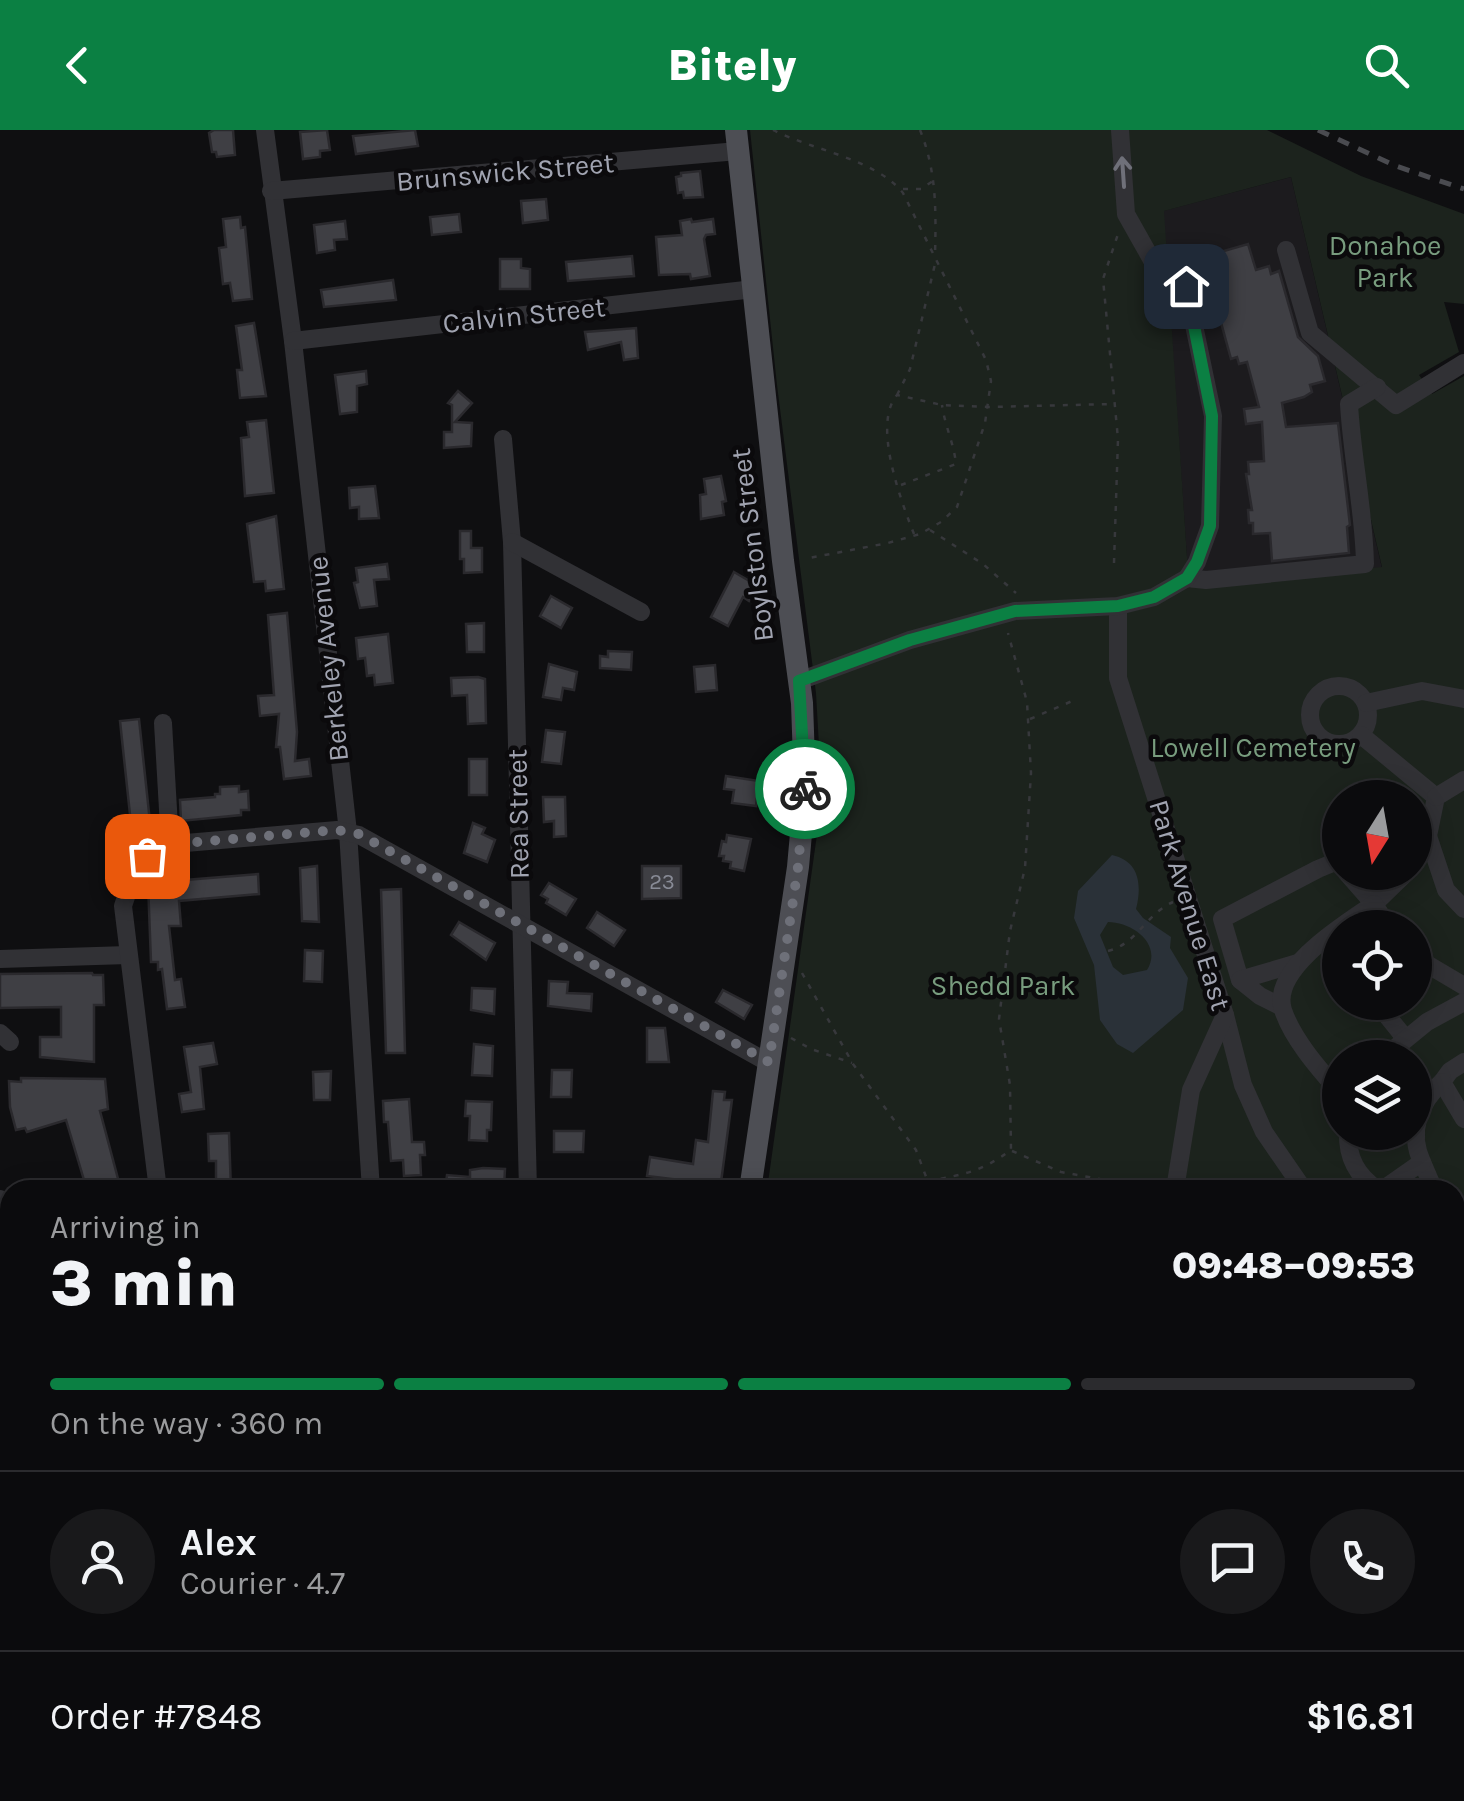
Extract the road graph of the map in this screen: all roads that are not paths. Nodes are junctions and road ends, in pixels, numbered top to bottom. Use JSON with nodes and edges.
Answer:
{"nodes":[{"id":1,"x":265,"y":130,"type":"edge"},
{"id":2,"x":1120,"y":130,"type":"edge"},
{"id":3,"x":738,"y":136,"type":"edge"},
{"id":4,"x":271,"y":191,"type":"junction"},
{"id":5,"x":1286,"y":250,"type":"dead end"},
{"id":6,"x":754,"y":289,"type":"junction"},
{"id":7,"x":293,"y":341,"type":"junction"},
{"id":8,"x":1464,"y":363,"type":"edge"},
{"id":9,"x":1377,"y":387,"type":"junction"},
{"id":10,"x":503,"y":438,"type":"dead end"},
{"id":11,"x":512,"y":542,"type":"junction"},
{"id":12,"x":1187,"y":578,"type":"junction"},
{"id":13,"x":1118,"y":606,"type":"junction"},
{"id":14,"x":641,"y":612,"type":"dead end"},
{"id":15,"x":799,"y":681,"type":"junction"},
{"id":16,"x":1464,"y":698,"type":"edge"},
{"id":17,"x":1366,"y":703,"type":"junction"},
{"id":18,"x":163,"y":723,"type":"dead end"},
{"id":19,"x":1362,"y":735,"type":"junction"},
{"id":20,"x":1464,"y":780,"type":"edge"},
{"id":21,"x":1436,"y":797,"type":"junction"},
{"id":22,"x":1432,"y":816,"type":"edge"},
{"id":23,"x":348,"y":832,"type":"junction"},
{"id":24,"x":170,"y":844,"type":"junction"},
{"id":25,"x":1432,"y":848,"type":"edge"},
{"id":26,"x":1322,"y":867,"type":"edge"},
{"id":27,"x":1362,"y":890,"type":"edge"},
{"id":28,"x":1388,"y":890,"type":"edge"},
{"id":29,"x":1374,"y":904,"type":"junction"},
{"id":30,"x":1464,"y":909,"type":"edge"},
{"id":31,"x":1366,"y":910,"type":"edge"},
{"id":32,"x":1378,"y":910,"type":"edge"},
{"id":33,"x":521,"y":922,"type":"junction"},
{"id":34,"x":1322,"y":943,"type":"edge"},
{"id":35,"x":128,"y":955,"type":"junction"},
{"id":36,"x":0,"y":959,"type":"edge"},
{"id":37,"x":1298,"y":964,"type":"junction"},
{"id":38,"x":1432,"y":968,"type":"edge"},
{"id":39,"x":1240,"y":980,"type":"junction"},
{"id":40,"x":1464,"y":986,"type":"edge"},
{"id":41,"x":1464,"y":1002,"type":"edge"},
{"id":42,"x":1282,"y":1007,"type":"junction"},
{"id":43,"x":1225,"y":1016,"type":"junction"},
{"id":44,"x":1391,"y":1020,"type":"edge"},
{"id":45,"x":1406,"y":1038,"type":"junction"},
{"id":46,"x":1404,"y":1040,"type":"edge"},
{"id":47,"x":769,"y":1062,"type":"junction"},
{"id":48,"x":1464,"y":1062,"type":"edge"},
{"id":49,"x":1322,"y":1070,"type":"edge"},
{"id":50,"x":1442,"y":1082,"type":"junction"},
{"id":51,"x":1464,"y":1119,"type":"edge"},
{"id":52,"x":1348,"y":1150,"type":"edge"},
{"id":53,"x":1422,"y":1162,"type":"junction"},
{"id":54,"x":157,"y":1180,"type":"edge"},
{"id":55,"x":370,"y":1180,"type":"edge"},
{"id":56,"x":528,"y":1180,"type":"edge"},
{"id":57,"x":751,"y":1180,"type":"edge"},
{"id":58,"x":1177,"y":1180,"type":"edge"},
{"id":59,"x":1298,"y":1180,"type":"edge"},
{"id":60,"x":1370,"y":1180,"type":"edge"},
{"id":61,"x":1395,"y":1180,"type":"edge"},
{"id":62,"x":1430,"y":1180,"type":"edge"}],
"edges":[{"from":1,"to":4,"type":"street","name":"Berkeley Avenue"},
{"from":12,"to":2,"type":"street","one_way":true},
{"from":3,"to":4,"type":"street","name":"Brunswick Street"},
{"from":3,"to":6,"type":"main road","name":"Boylston Street"},
{"from":4,"to":7,"type":"street","name":"Berkeley Avenue"},
{"from":5,"to":9,"type":"street"},
{"from":6,"to":7,"type":"street","name":"Calvin Street"},
{"from":6,"to":15,"type":"main road","name":"Boylston Street"},
{"from":7,"to":23,"type":"street","name":"Berkeley Avenue"},
{"from":8,"to":9,"type":"street"},
{"from":9,"to":12,"type":"street"},
{"from":10,"to":11,"type":"street","name":"Rea Street"},
{"from":11,"to":14,"type":"street"},
{"from":11,"to":33,"type":"street","name":"Rea Street"},
{"from":12,"to":13,"type":"street"},
{"from":13,"to":15,"type":"street"},
{"from":13,"to":43,"type":"street","name":"Park Avenue East"},
{"from":15,"to":47,"type":"main road","name":"Boylston Street"},
{"from":16,"to":17,"type":"street"},
{"from":17,"to":19,"type":"street"},
{"from":17,"to":19,"type":"street"},
{"from":18,"to":24,"type":"street"},
{"from":19,"to":21,"type":"street"},
{"from":20,"to":21,"type":"street"},
{"from":21,"to":22,"type":"street"},
{"from":23,"to":24,"type":"street"},
{"from":23,"to":33,"type":"street"},
{"from":23,"to":55,"type":"street","name":"Berkeley Avenue"},
{"from":24,"to":35,"type":"street"},
{"from":25,"to":30,"type":"street"},
{"from":26,"to":39,"type":"street"},
{"from":27,"to":29,"type":"street"},
{"from":28,"to":29,"type":"street"},
{"from":29,"to":31,"type":"street"},
{"from":29,"to":32,"type":"street"},
{"from":33,"to":47,"type":"street"},
{"from":33,"to":56,"type":"street","name":"Rea Street"},
{"from":34,"to":37,"type":"street"},
{"from":35,"to":36,"type":"street"},
{"from":35,"to":54,"type":"street"},
{"from":37,"to":39,"type":"street"},
{"from":37,"to":42,"type":"street"},
{"from":38,"to":40,"type":"street"},
{"from":39,"to":42,"type":"street"},
{"from":41,"to":45,"type":"street"},
{"from":42,"to":49,"type":"street"},
{"from":43,"to":58,"type":"street"},
{"from":43,"to":59,"type":"street","name":"Park Avenue East"},
{"from":44,"to":45,"type":"street"},
{"from":45,"to":46,"type":"street"},
{"from":47,"to":57,"type":"main road","name":"Boylston Street"},
{"from":48,"to":50,"type":"street"},
{"from":50,"to":51,"type":"street"},
{"from":50,"to":53,"type":"street"},
{"from":52,"to":60,"type":"street"},
{"from":53,"to":61,"type":"street"},
{"from":53,"to":62,"type":"street"}]}
